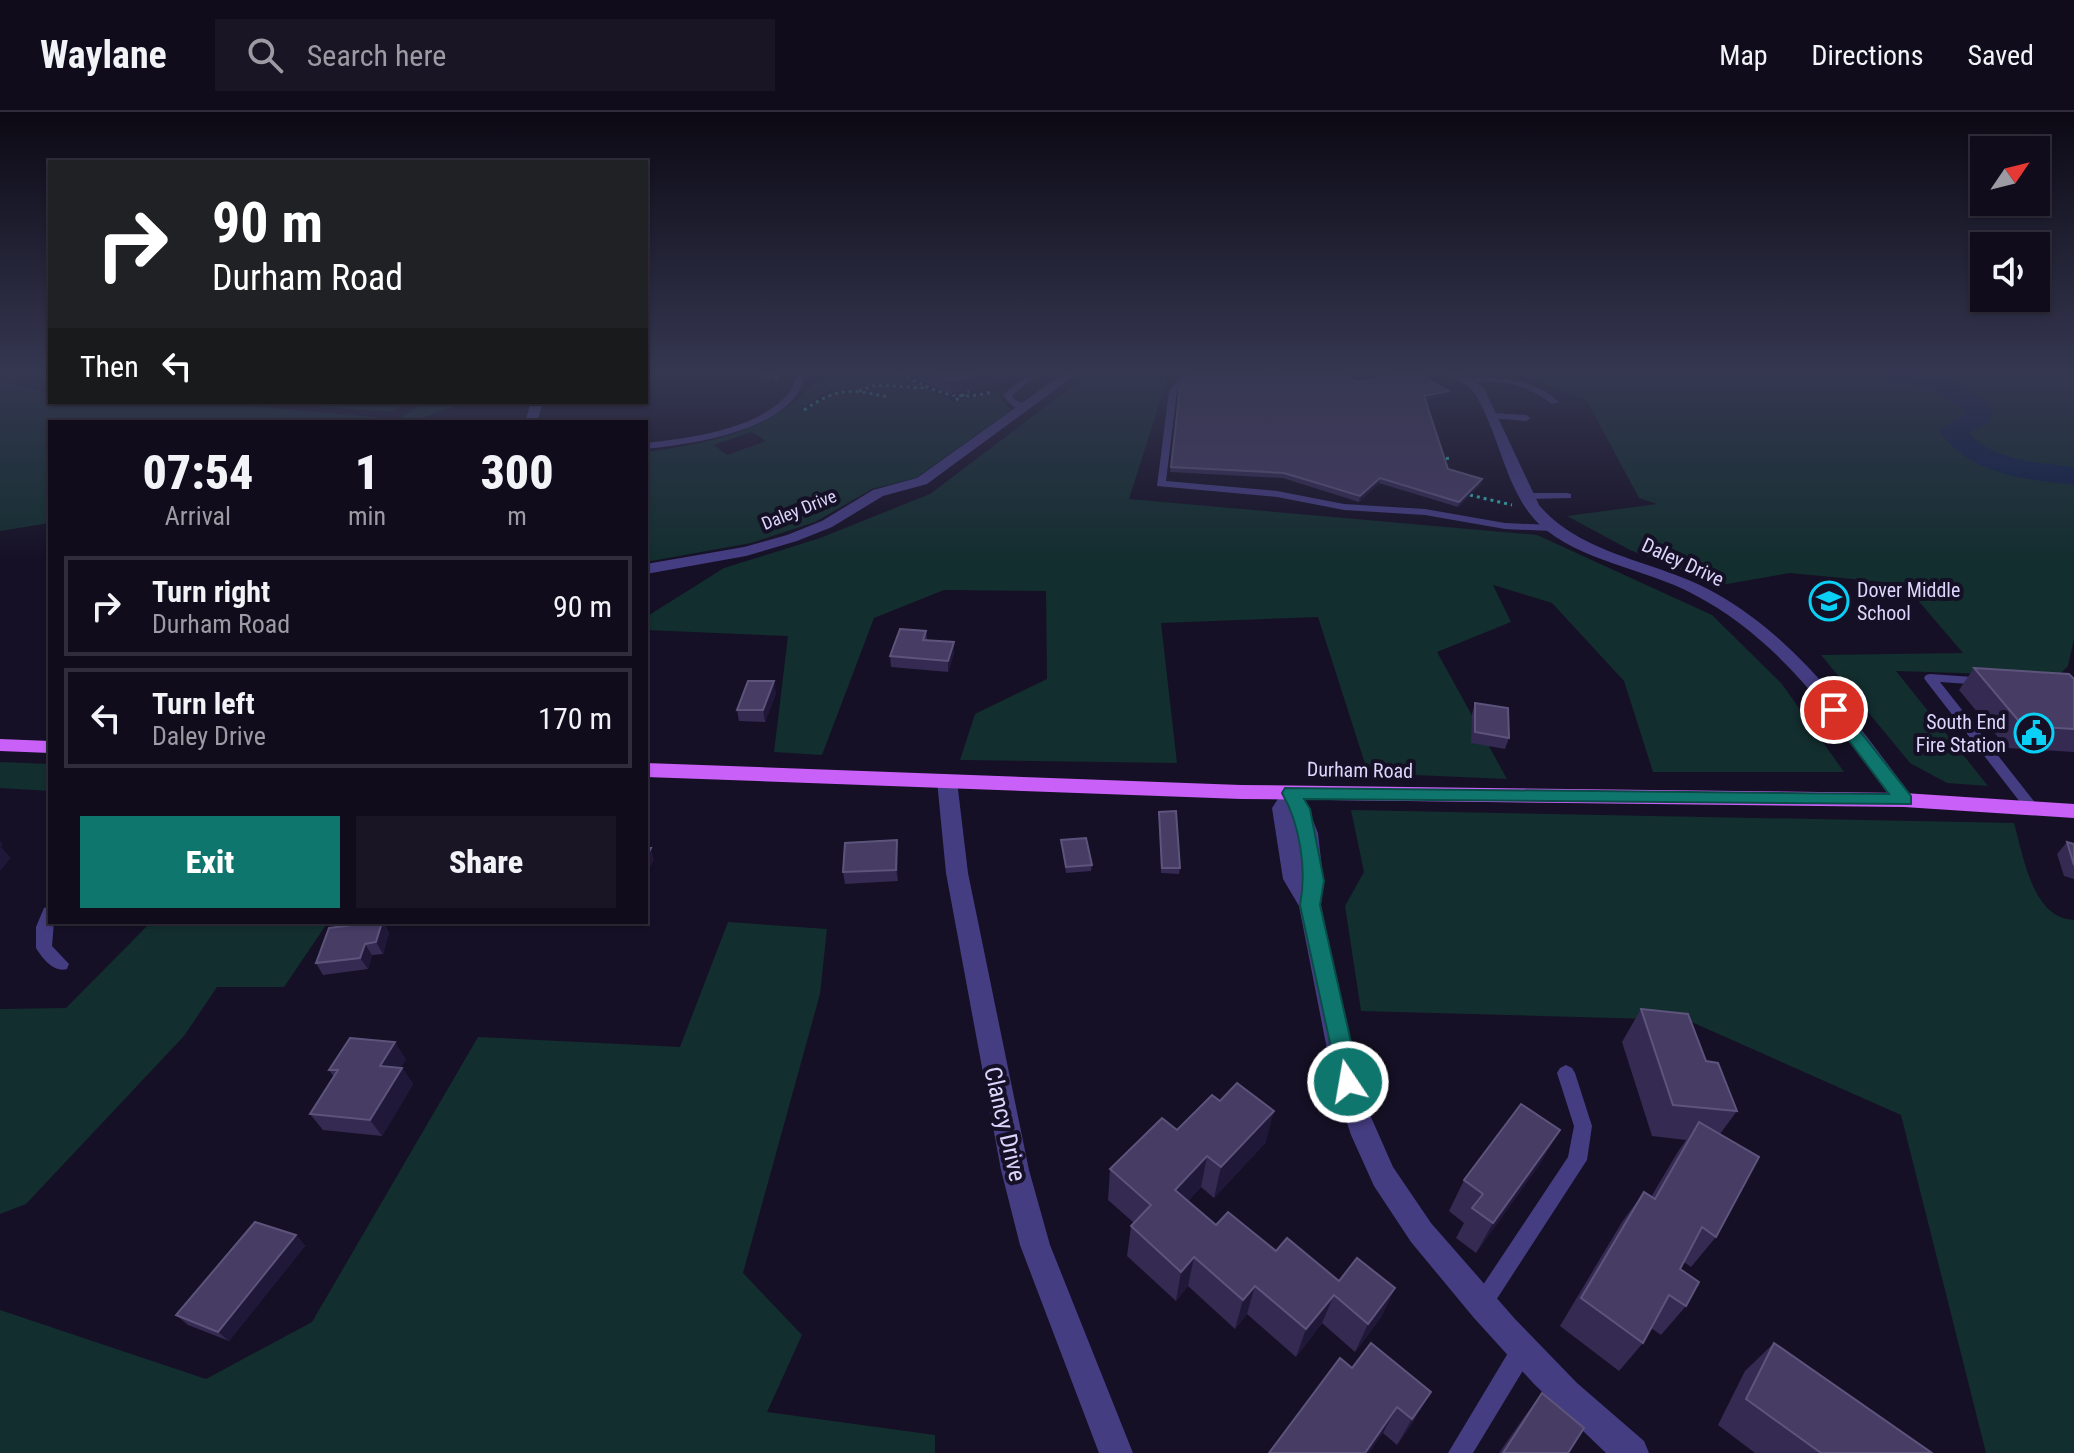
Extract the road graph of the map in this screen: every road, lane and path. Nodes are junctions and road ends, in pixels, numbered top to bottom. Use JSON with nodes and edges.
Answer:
{"nodes":[{"id":1,"x":705,"y":436,"type":"edge"},
{"id":2,"x":986,"y":436,"type":"edge"},
{"id":3,"x":1167,"y":436,"type":"edge"},
{"id":4,"x":1500,"y":436,"type":"edge"},
{"id":5,"x":648,"y":446,"type":"edge"},
{"id":6,"x":1430,"y":458,"type":"edge"},
{"id":7,"x":1453,"y":458,"type":"dead end"},
{"id":8,"x":1470,"y":495,"type":"edge"},
{"id":9,"x":1567,"y":496,"type":"dead end"},
{"id":10,"x":1523,"y":501,"type":"junction"},
{"id":11,"x":1552,"y":528,"type":"junction"},
{"id":12,"x":648,"y":569,"type":"edge"},
{"id":13,"x":1993,"y":681,"type":"edge"},
{"id":14,"x":0,"y":745,"type":"edge"},
{"id":15,"x":48,"y":747,"type":"edge"},
{"id":16,"x":648,"y":770,"type":"edge"},
{"id":17,"x":947,"y":781,"type":"junction"},
{"id":18,"x":1292,"y":793,"type":"junction"},
{"id":19,"x":1904,"y":800,"type":"junction"},
{"id":20,"x":2032,"y":808,"type":"junction"},
{"id":21,"x":2074,"y":811,"type":"edge"},
{"id":22,"x":48,"y":917,"type":"edge"},
{"id":23,"x":61,"y":964,"type":"dead end"},
{"id":24,"x":1566,"y":1073,"type":"dead end"},
{"id":25,"x":1481,"y":1305,"type":"junction"},
{"id":26,"x":1522,"y":1351,"type":"junction"},
{"id":27,"x":1116,"y":1453,"type":"edge"},
{"id":28,"x":1460,"y":1453,"type":"edge"},
{"id":29,"x":1632,"y":1453,"type":"edge"}],
"edges":[{"from":1,"to":5,"type":"lane"},
{"from":2,"to":12,"type":"street","name":"Daley Drive"},
{"from":3,"to":11,"type":"lane"},
{"from":4,"to":10,"type":"street","name":"Daley Drive"},
{"from":6,"to":7,"type":"path"},
{"from":8,"to":10,"type":"path"},
{"from":9,"to":10,"type":"lane"},
{"from":10,"to":11,"type":"street","name":"Daley Drive"},
{"from":11,"to":19,"type":"street","name":"Daley Drive"},
{"from":13,"to":20,"type":"lane"},
{"from":14,"to":15,"type":"main road"},
{"from":16,"to":17,"type":"main road","name":"Durham Road"},
{"from":17,"to":18,"type":"main road","name":"Durham Road"},
{"from":17,"to":27,"type":"street","name":"Clancy Drive"},
{"from":18,"to":19,"type":"main road","name":"Durham Road"},
{"from":18,"to":25,"type":"street"},
{"from":19,"to":20,"type":"main road","name":"Durham Road"},
{"from":20,"to":21,"type":"main road","name":"Durham Road"},
{"from":22,"to":23,"type":"lane"},
{"from":24,"to":25,"type":"lane"},
{"from":25,"to":26,"type":"street"},
{"from":26,"to":28,"type":"lane"},
{"from":26,"to":29,"type":"street"}]}
